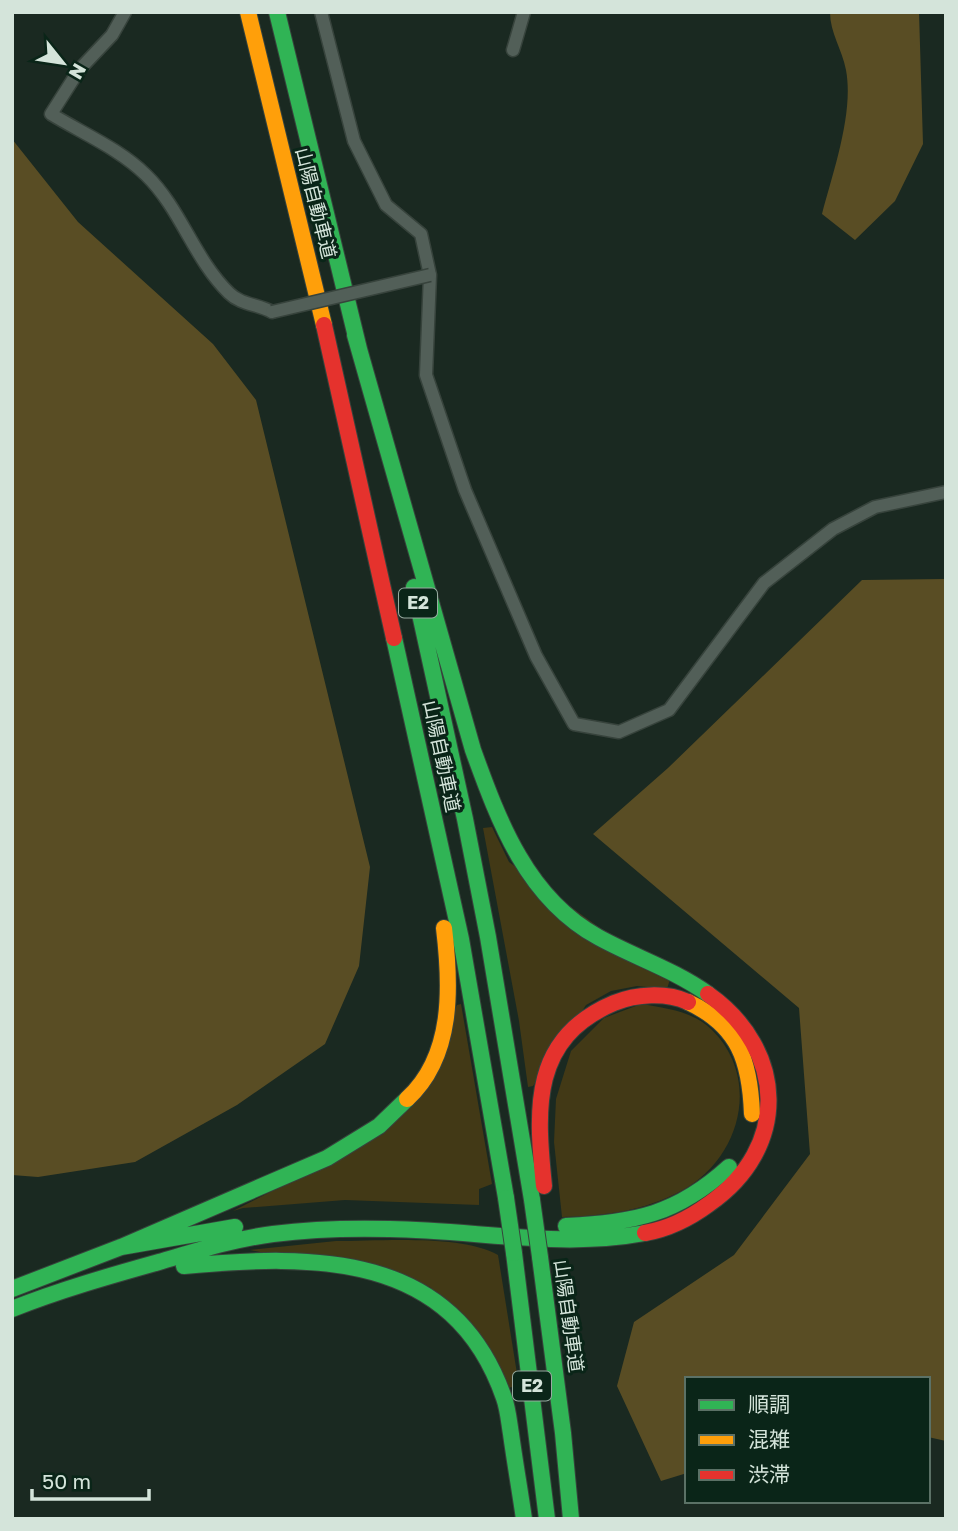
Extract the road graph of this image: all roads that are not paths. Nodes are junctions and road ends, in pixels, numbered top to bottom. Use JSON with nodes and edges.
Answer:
{"nodes":[{"id":1,"x":125,"y":12,"type":"edge"},
{"id":2,"x":248,"y":12,"type":"edge"},
{"id":3,"x":277,"y":12,"type":"edge"},
{"id":4,"x":321,"y":12,"type":"edge"},
{"id":5,"x":524,"y":12,"type":"edge"},
{"id":6,"x":513,"y":50,"type":"dead end"},
{"id":7,"x":430,"y":275,"type":"junction"},
{"id":8,"x":355,"y":335,"type":"junction"},
{"id":9,"x":946,"y":492,"type":"edge"},
{"id":10,"x":445,"y":869,"type":"junction"},
{"id":11,"x":539,"y":1201,"type":"junction"},
{"id":12,"x":121,"y":1247,"type":"junction"},
{"id":13,"x":117,"y":1273,"type":"junction"},
{"id":14,"x":12,"y":1289,"type":"edge"},
{"id":15,"x":12,"y":1309,"type":"edge"},
{"id":16,"x":524,"y":1519,"type":"edge"},
{"id":17,"x":547,"y":1519,"type":"edge"},
{"id":18,"x":571,"y":1519,"type":"edge"}],
"edges":[{"from":1,"to":7,"type":"street","bridge":true},
{"from":2,"to":10,"type":"highway","name":"山陽自動車道","number":"E2"},
{"from":3,"to":8,"type":"highway","name":"山陽自動車道","number":"E2"},
{"from":4,"to":7,"type":"street"},
{"from":5,"to":6,"type":"street"},
{"from":7,"to":9,"type":"street"},
{"from":8,"to":11,"type":"highway","name":"山陽自動車道","number":"E2"},
{"from":8,"to":13,"type":"highway"},
{"from":10,"to":12,"type":"highway"},
{"from":10,"to":17,"type":"highway","name":"山陽自動車道","number":"E2","bridge":true},
{"from":11,"to":12,"type":"highway"},
{"from":11,"to":18,"type":"highway","name":"山陽自動車道","number":"E2","bridge":true},
{"from":12,"to":14,"type":"highway"},
{"from":13,"to":15,"type":"highway"},
{"from":13,"to":16,"type":"highway"}]}
